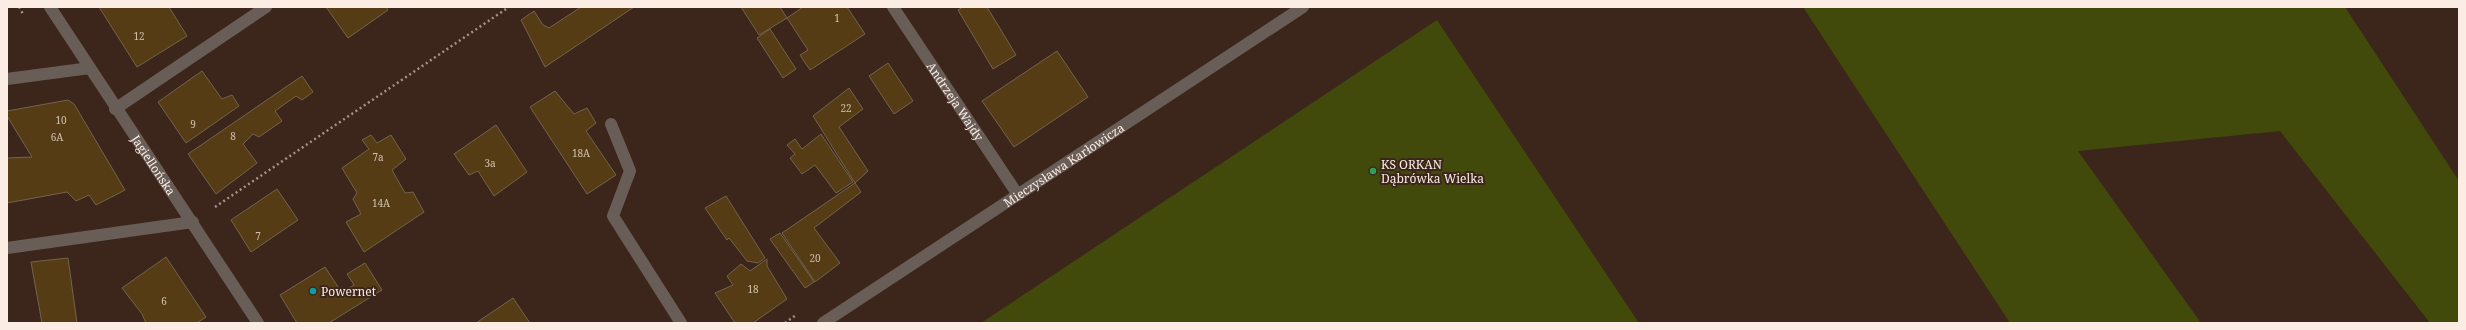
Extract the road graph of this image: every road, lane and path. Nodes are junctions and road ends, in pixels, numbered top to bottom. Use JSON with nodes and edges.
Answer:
{"nodes":[{"id":1,"x":50,"y":7,"type":"edge"},
{"id":2,"x":266,"y":7,"type":"edge"},
{"id":3,"x":509,"y":7,"type":"edge"},
{"id":4,"x":894,"y":7,"type":"edge"},
{"id":5,"x":1303,"y":7,"type":"edge"},
{"id":6,"x":90,"y":68,"type":"junction"},
{"id":7,"x":7,"y":79,"type":"edge"},
{"id":8,"x":115,"y":109,"type":"junction"},
{"id":9,"x":611,"y":124,"type":"dead end"},
{"id":10,"x":1018,"y":195,"type":"junction"},
{"id":11,"x":193,"y":222,"type":"junction"},
{"id":12,"x":7,"y":248,"type":"edge"},
{"id":13,"x":258,"y":323,"type":"edge"},
{"id":14,"x":681,"y":323,"type":"edge"},
{"id":15,"x":823,"y":323,"type":"edge"}],
"edges":[{"from":1,"to":6,"type":"street","name":"Jagiellońska"},
{"from":2,"to":8,"type":"street"},
{"from":3,"to":11,"type":"path"},
{"from":4,"to":10,"type":"street","name":"Andrzeja Wajdy"},
{"from":5,"to":10,"type":"street","name":"Mieczysława Karłowicza"},
{"from":6,"to":7,"type":"street"},
{"from":6,"to":8,"type":"street","name":"Jagiellońska"},
{"from":8,"to":11,"type":"street","name":"Jagiellońska"},
{"from":9,"to":14,"type":"street"},
{"from":10,"to":15,"type":"street","name":"Mieczysława Karłowicza"},
{"from":11,"to":12,"type":"street"},
{"from":11,"to":13,"type":"street","name":"Jagiellońska"}]}
